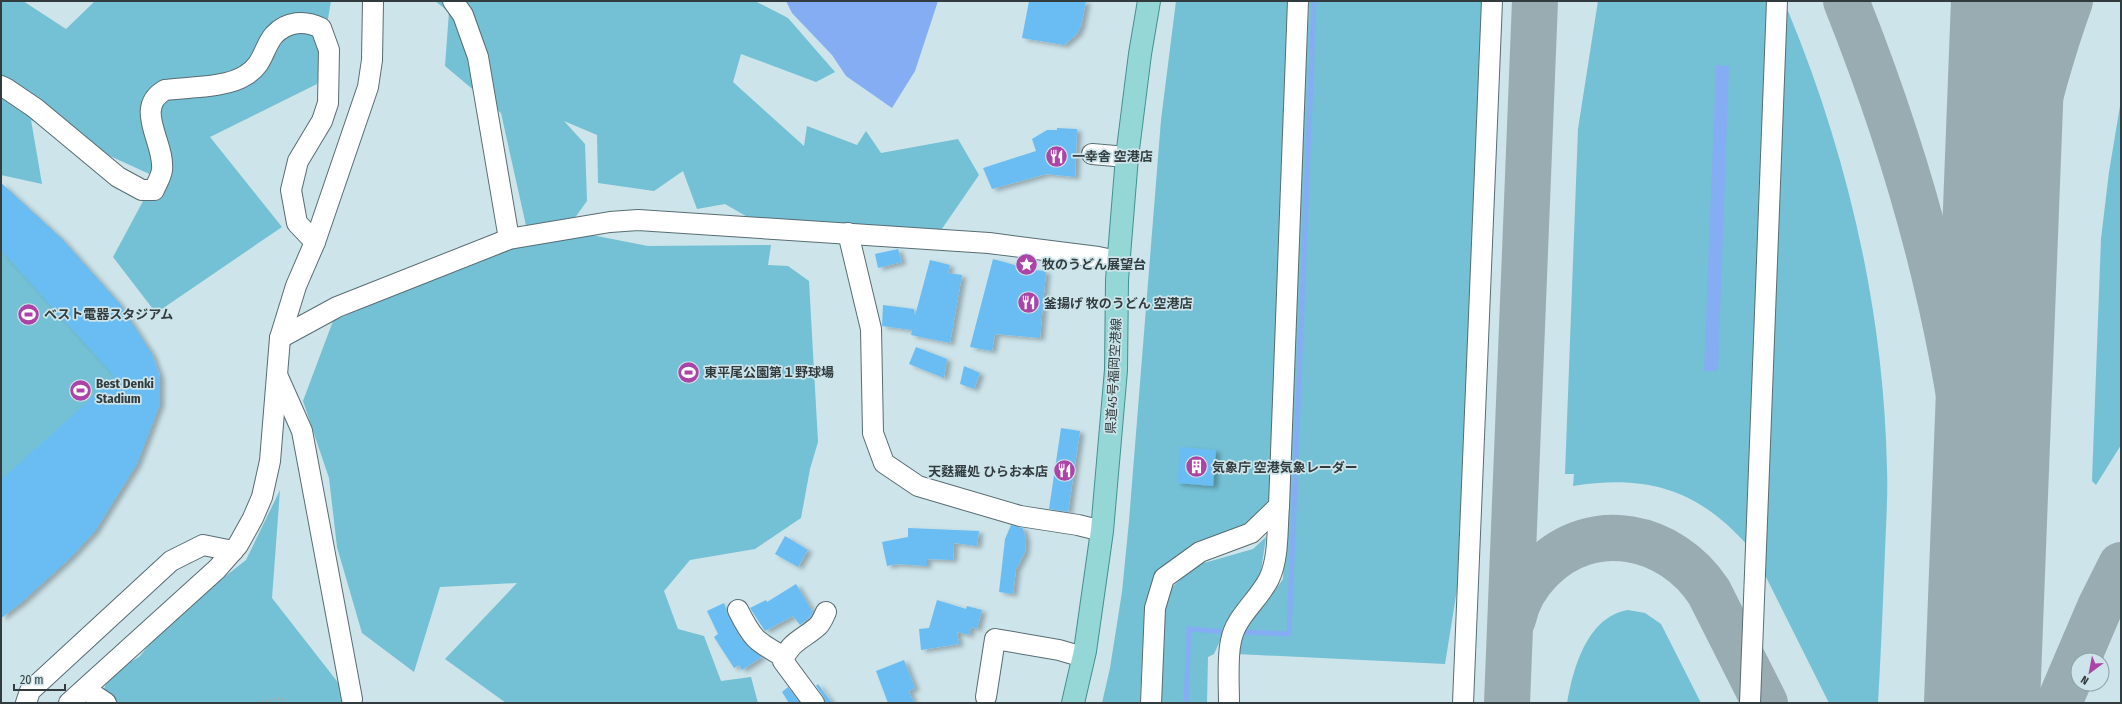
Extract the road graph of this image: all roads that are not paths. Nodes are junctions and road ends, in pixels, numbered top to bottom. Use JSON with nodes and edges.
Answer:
{"nodes":[{"id":1,"x":373,"y":1,"type":"edge"},
{"id":2,"x":453,"y":1,"type":"edge"},
{"id":3,"x":1149,"y":1,"type":"edge"},
{"id":4,"x":1298,"y":1,"type":"edge"},
{"id":5,"x":1492,"y":1,"type":"edge"},
{"id":6,"x":1777,"y":1,"type":"edge"},
{"id":7,"x":1,"y":86,"type":"edge"},
{"id":8,"x":1092,"y":154,"type":"dead end"},
{"id":9,"x":1127,"y":157,"type":"junction"},
{"id":10,"x":848,"y":233,"type":"junction"},
{"id":11,"x":509,"y":239,"type":"junction"},
{"id":12,"x":315,"y":242,"type":"junction"},
{"id":13,"x":1118,"y":261,"type":"junction"},
{"id":14,"x":280,"y":338,"type":"junction"},
{"id":15,"x":277,"y":376,"type":"junction"},
{"id":16,"x":1279,"y":506,"type":"junction"},
{"id":17,"x":1102,"y":531,"type":"junction"},
{"id":18,"x":232,"y":551,"type":"junction"},
{"id":19,"x":738,"y":610,"type":"dead end"},
{"id":20,"x":826,"y":612,"type":"dead end"},
{"id":21,"x":1230,"y":656,"type":"junction"},
{"id":22,"x":784,"y":657,"type":"junction"},
{"id":23,"x":1083,"y":657,"type":"junction"},
{"id":24,"x":85,"y":688,"type":"junction"},
{"id":25,"x":986,"y":697,"type":"dead end"},
{"id":26,"x":352,"y":699,"type":"dead end"},
{"id":27,"x":26,"y":703,"type":"edge"},
{"id":28,"x":69,"y":703,"type":"edge"},
{"id":29,"x":106,"y":703,"type":"edge"},
{"id":30,"x":814,"y":703,"type":"edge"},
{"id":31,"x":1072,"y":703,"type":"edge"},
{"id":32,"x":1151,"y":703,"type":"edge"},
{"id":33,"x":1218,"y":703,"type":"edge"},
{"id":34,"x":1229,"y":703,"type":"edge"},
{"id":35,"x":1463,"y":703,"type":"edge"},
{"id":36,"x":1750,"y":703,"type":"edge"}],
"edges":[{"from":1,"to":12,"type":"street"},
{"from":2,"to":11,"type":"street"},
{"from":3,"to":9,"type":"main road","name":"県道45号福岡空港線"},
{"from":4,"to":16,"type":"street"},
{"from":5,"to":35,"type":"street"},
{"from":6,"to":36,"type":"street"},
{"from":7,"to":12,"type":"street"},
{"from":8,"to":9,"type":"street"},
{"from":9,"to":13,"type":"main road","name":"県道45号福岡空港線"},
{"from":10,"to":11,"type":"street"},
{"from":10,"to":13,"type":"street"},
{"from":10,"to":17,"type":"street"},
{"from":11,"to":14,"type":"street"},
{"from":12,"to":14,"type":"street"},
{"from":13,"to":17,"type":"main road","name":"県道45号福岡空港線"},
{"from":14,"to":15,"type":"street"},
{"from":15,"to":18,"type":"street"},
{"from":15,"to":26,"type":"street"},
{"from":16,"to":21,"type":"street"},
{"from":16,"to":32,"type":"street"},
{"from":17,"to":23,"type":"main road","name":"県道45号福岡空港線"},
{"from":18,"to":24,"type":"street"},
{"from":18,"to":27,"type":"street"},
{"from":19,"to":22,"type":"street"},
{"from":20,"to":22,"type":"street"},
{"from":21,"to":33,"type":"street"},
{"from":21,"to":34,"type":"street"},
{"from":22,"to":30,"type":"street"},
{"from":23,"to":25,"type":"street"},
{"from":23,"to":31,"type":"main road","name":"県道45号福岡空港線"},
{"from":24,"to":28,"type":"street"},
{"from":24,"to":29,"type":"street"}]}
